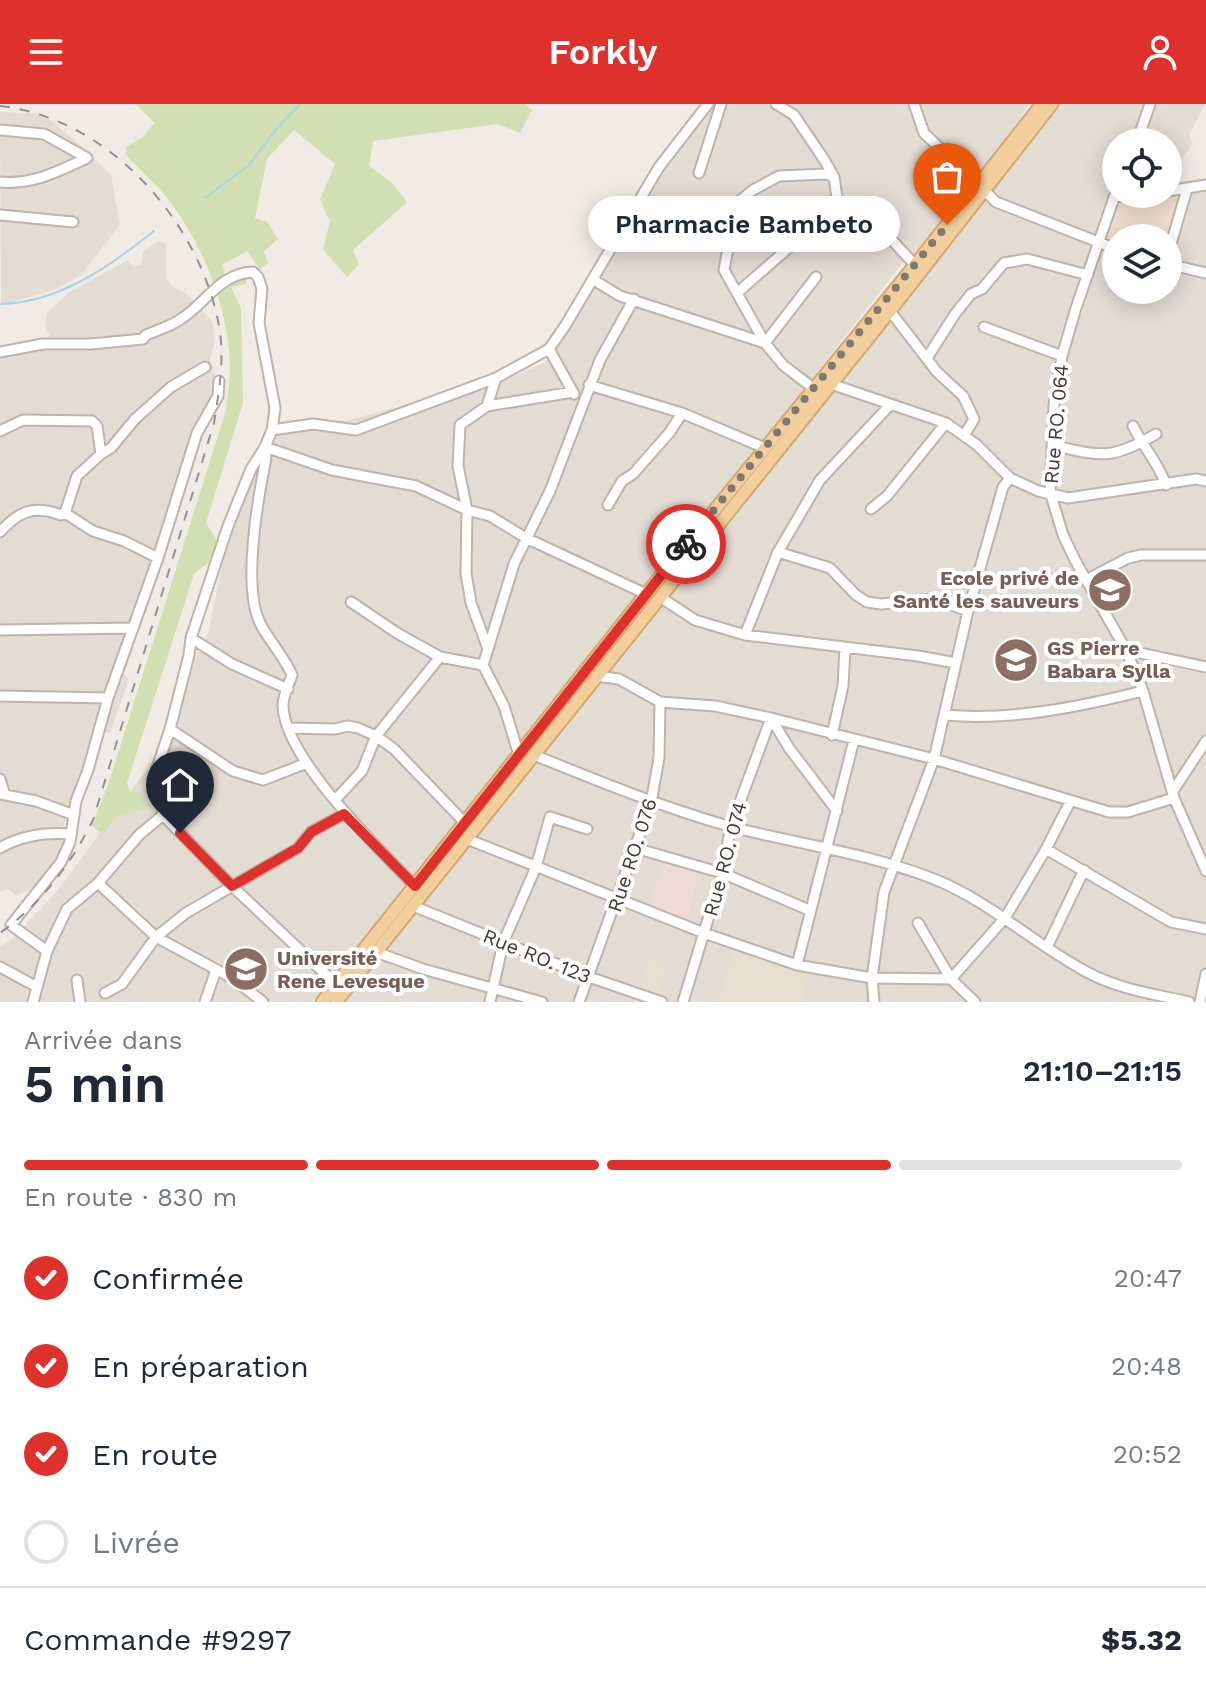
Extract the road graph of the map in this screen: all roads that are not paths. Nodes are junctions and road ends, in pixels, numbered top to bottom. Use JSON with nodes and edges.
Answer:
{"nodes":[{"id":1,"x":708,"y":104,"type":"edge"},
{"id":2,"x":721,"y":104,"type":"edge"},
{"id":3,"x":776,"y":104,"type":"edge"},
{"id":4,"x":914,"y":104,"type":"edge"},
{"id":5,"x":1032,"y":104,"type":"edge"},
{"id":6,"x":1042,"y":104,"type":"edge"},
{"id":7,"x":1052,"y":104,"type":"edge"},
{"id":8,"x":1061,"y":104,"type":"edge"},
{"id":9,"x":1150,"y":104,"type":"edge"},
{"id":10,"x":1142,"y":128,"type":"edge"},
{"id":11,"x":0,"y":130,"type":"edge"},
{"id":12,"x":699,"y":173,"type":"dead end"},
{"id":13,"x":834,"y":177,"type":"junction"},
{"id":14,"x":0,"y":182,"type":"edge"},
{"id":15,"x":1206,"y":185,"type":"edge"},
{"id":16,"x":982,"y":188,"type":"junction"},
{"id":17,"x":1187,"y":189,"type":"junction"},
{"id":18,"x":1182,"y":190,"type":"edge"},
{"id":19,"x":1111,"y":208,"type":"edge"},
{"id":20,"x":730,"y":209,"type":"junction"},
{"id":21,"x":0,"y":215,"type":"edge"},
{"id":22,"x":73,"y":222,"type":"dead end"},
{"id":23,"x":1177,"y":224,"type":"edge"},
{"id":24,"x":841,"y":225,"type":"junction"},
{"id":25,"x":623,"y":228,"type":"junction"},
{"id":26,"x":1099,"y":244,"type":"junction"},
{"id":27,"x":1102,"y":245,"type":"edge"},
{"id":28,"x":915,"y":265,"type":"junction"},
{"id":29,"x":1182,"y":267,"type":"edge"},
{"id":30,"x":1206,"y":273,"type":"edge"},
{"id":31,"x":1088,"y":275,"type":"junction"},
{"id":32,"x":816,"y":277,"type":"dead end"},
{"id":33,"x":594,"y":280,"type":"junction"},
{"id":34,"x":737,"y":293,"type":"junction"},
{"id":35,"x":634,"y":299,"type":"junction"},
{"id":36,"x":890,"y":311,"type":"junction"},
{"id":37,"x":984,"y":327,"type":"dead end"},
{"id":38,"x":765,"y":343,"type":"junction"},
{"id":39,"x":549,"y":349,"type":"junction"},
{"id":40,"x":0,"y":352,"type":"edge"},
{"id":41,"x":1062,"y":356,"type":"junction"},
{"id":42,"x":927,"y":358,"type":"junction"},
{"id":43,"x":205,"y":367,"type":"dead end"},
{"id":44,"x":496,"y":378,"type":"junction"},
{"id":45,"x":219,"y":381,"type":"dead end"},
{"id":46,"x":831,"y":384,"type":"junction"},
{"id":47,"x":589,"y":385,"type":"junction"},
{"id":48,"x":813,"y":388,"type":"junction"},
{"id":49,"x":573,"y":392,"type":"junction"},
{"id":50,"x":890,"y":405,"type":"junction"},
{"id":51,"x":487,"y":406,"type":"junction"},
{"id":52,"x":581,"y":408,"type":"junction"},
{"id":53,"x":682,"y":413,"type":"junction"},
{"id":54,"x":946,"y":423,"type":"junction"},
{"id":55,"x":1133,"y":426,"type":"dead end"},
{"id":56,"x":272,"y":430,"type":"junction"},
{"id":57,"x":0,"y":431,"type":"edge"},
{"id":58,"x":1156,"y":434,"type":"dead end"},
{"id":59,"x":964,"y":436,"type":"junction"},
{"id":60,"x":1141,"y":443,"type":"junction"},
{"id":61,"x":1052,"y":445,"type":"junction"},
{"id":62,"x":265,"y":447,"type":"junction"},
{"id":63,"x":765,"y":448,"type":"junction"},
{"id":64,"x":101,"y":454,"type":"junction"},
{"id":65,"x":1010,"y":478,"type":"junction"},
{"id":66,"x":1206,"y":481,"type":"edge"},
{"id":67,"x":1166,"y":485,"type":"junction"},
{"id":68,"x":1050,"y":492,"type":"junction"},
{"id":69,"x":608,"y":505,"type":"dead end"},
{"id":70,"x":871,"y":509,"type":"dead end"},
{"id":71,"x":467,"y":510,"type":"junction"},
{"id":72,"x":65,"y":513,"type":"junction"},
{"id":73,"x":0,"y":532,"type":"edge"},
{"id":74,"x":526,"y":538,"type":"junction"},
{"id":75,"x":778,"y":552,"type":"junction"},
{"id":76,"x":1206,"y":555,"type":"edge"},
{"id":77,"x":158,"y":558,"type":"junction"},
{"id":78,"x":1086,"y":580,"type":"junction"},
{"id":79,"x":646,"y":594,"type":"junction"},
{"id":80,"x":660,"y":597,"type":"junction"},
{"id":81,"x":351,"y":602,"type":"dead end"},
{"id":82,"x":968,"y":611,"type":"junction"},
{"id":83,"x":133,"y":628,"type":"junction"},
{"id":84,"x":0,"y":630,"type":"edge"},
{"id":85,"x":745,"y":635,"type":"junction"},
{"id":86,"x":191,"y":638,"type":"junction"},
{"id":87,"x":845,"y":648,"type":"junction"},
{"id":88,"x":488,"y":649,"type":"junction"},
{"id":89,"x":1126,"y":650,"type":"junction"},
{"id":90,"x":440,"y":657,"type":"junction"},
{"id":91,"x":956,"y":663,"type":"junction"},
{"id":92,"x":483,"y":665,"type":"junction"},
{"id":93,"x":1206,"y":667,"type":"edge"},
{"id":94,"x":596,"y":676,"type":"junction"},
{"id":95,"x":288,"y":689,"type":"junction"},
{"id":96,"x":1143,"y":691,"type":"junction"},
{"id":97,"x":0,"y":696,"type":"edge"},
{"id":98,"x":108,"y":698,"type":"junction"},
{"id":99,"x":660,"y":702,"type":"junction"},
{"id":100,"x":945,"y":715,"type":"junction"},
{"id":101,"x":771,"y":718,"type":"junction"},
{"id":102,"x":289,"y":728,"type":"junction"},
{"id":103,"x":170,"y":729,"type":"junction"},
{"id":104,"x":832,"y":735,"type":"junction"},
{"id":105,"x":376,"y":736,"type":"junction"},
{"id":106,"x":854,"y":740,"type":"junction"},
{"id":107,"x":1206,"y":741,"type":"edge"},
{"id":108,"x":519,"y":755,"type":"junction"},
{"id":109,"x":534,"y":755,"type":"junction"},
{"id":110,"x":934,"y":759,"type":"junction"},
{"id":111,"x":307,"y":763,"type":"junction"},
{"id":112,"x":0,"y":779,"type":"edge"},
{"id":113,"x":2,"y":794,"type":"edge"},
{"id":114,"x":1173,"y":794,"type":"junction"},
{"id":115,"x":335,"y":800,"type":"junction"},
{"id":116,"x":1070,"y":802,"type":"junction"},
{"id":117,"x":651,"y":803,"type":"junction"},
{"id":118,"x":837,"y":811,"type":"junction"},
{"id":119,"x":344,"y":814,"type":"junction"},
{"id":120,"x":74,"y":815,"type":"junction"},
{"id":121,"x":163,"y":815,"type":"junction"},
{"id":122,"x":465,"y":823,"type":"junction"},
{"id":123,"x":731,"y":826,"type":"junction"},
{"id":124,"x":587,"y":829,"type":"dead end"},
{"id":125,"x":71,"y":834,"type":"junction"},
{"id":126,"x":467,"y":839,"type":"junction"},
{"id":127,"x":0,"y":848,"type":"edge"},
{"id":128,"x":635,"y":848,"type":"junction"},
{"id":129,"x":827,"y":848,"type":"junction"},
{"id":130,"x":1046,"y":849,"type":"junction"},
{"id":131,"x":892,"y":865,"type":"junction"},
{"id":132,"x":536,"y":867,"type":"junction"},
{"id":133,"x":1084,"y":870,"type":"junction"},
{"id":134,"x":1206,"y":871,"type":"edge"},
{"id":135,"x":722,"y":873,"type":"junction"},
{"id":136,"x":98,"y":883,"type":"junction"},
{"id":137,"x":232,"y":886,"type":"junction"},
{"id":138,"x":415,"y":886,"type":"junction"},
{"id":139,"x":618,"y":900,"type":"junction"},
{"id":140,"x":413,"y":906,"type":"junction"},
{"id":141,"x":809,"y":910,"type":"junction"},
{"id":142,"x":1005,"y":918,"type":"junction"},
{"id":143,"x":918,"y":923,"type":"dead end"},
{"id":144,"x":1206,"y":929,"type":"edge"},
{"id":145,"x":704,"y":933,"type":"junction"},
{"id":146,"x":156,"y":937,"type":"junction"},
{"id":147,"x":503,"y":943,"type":"junction"},
{"id":148,"x":1047,"y":947,"type":"junction"},
{"id":149,"x":47,"y":951,"type":"junction"},
{"id":150,"x":376,"y":952,"type":"junction"},
{"id":151,"x":797,"y":965,"type":"junction"},
{"id":152,"x":0,"y":967,"type":"edge"},
{"id":153,"x":216,"y":970,"type":"junction"},
{"id":154,"x":1206,"y":974,"type":"edge"},
{"id":155,"x":589,"y":977,"type":"junction"},
{"id":156,"x":872,"y":978,"type":"junction"},
{"id":157,"x":951,"y":979,"type":"junction"},
{"id":158,"x":77,"y":980,"type":"dead end"},
{"id":159,"x":336,"y":984,"type":"junction"},
{"id":160,"x":37,"y":987,"type":"junction"},
{"id":161,"x":494,"y":987,"type":"junction"},
{"id":162,"x":105,"y":993,"type":"dead end"},
{"id":163,"x":33,"y":1002,"type":"edge"},
{"id":164,"x":80,"y":1002,"type":"edge"},
{"id":165,"x":205,"y":1002,"type":"edge"},
{"id":166,"x":263,"y":1002,"type":"edge"},
{"id":167,"x":322,"y":1002,"type":"edge"},
{"id":168,"x":336,"y":1002,"type":"edge"},
{"id":169,"x":490,"y":1002,"type":"edge"},
{"id":170,"x":542,"y":1002,"type":"edge"},
{"id":171,"x":579,"y":1002,"type":"edge"},
{"id":172,"x":662,"y":1002,"type":"edge"},
{"id":173,"x":683,"y":1002,"type":"edge"},
{"id":174,"x":874,"y":1002,"type":"edge"},
{"id":175,"x":975,"y":1002,"type":"edge"},
{"id":176,"x":1189,"y":1002,"type":"edge"},
{"id":177,"x":1200,"y":1002,"type":"edge"}],
"edges":[{"from":1,"to":25,"type":"street"},
{"from":2,"to":12,"type":"street"},
{"from":3,"to":13,"type":"street"},
{"from":4,"to":16,"type":"street"},
{"from":5,"to":16,"type":"main road"},
{"from":6,"to":16,"type":"main road"},
{"from":7,"to":16,"type":"main road"},
{"from":8,"to":16,"type":"main road"},
{"from":9,"to":10,"type":"street"},
{"from":11,"to":14,"type":"street"},
{"from":13,"to":20,"type":"street"},
{"from":13,"to":24,"type":"street"},
{"from":15,"to":17,"type":"street"},
{"from":16,"to":26,"type":"street"},
{"from":16,"to":28,"type":"main road"},
{"from":16,"to":36,"type":"main road"},
{"from":17,"to":18,"type":"street"},
{"from":17,"to":23,"type":"street"},
{"from":19,"to":26,"type":"street","name":"Rue RO. 064"},
{"from":20,"to":25,"type":"street"},
{"from":20,"to":34,"type":"street"},
{"from":21,"to":22,"type":"street"},
{"from":24,"to":28,"type":"street"},
{"from":24,"to":34,"type":"street"},
{"from":25,"to":33,"type":"street"},
{"from":26,"to":27,"type":"street"},
{"from":26,"to":31,"type":"street","name":"Rue RO. 064"},
{"from":28,"to":48,"type":"main road"},
{"from":29,"to":30,"type":"street"},
{"from":31,"to":41,"type":"street","name":"Rue RO. 064"},
{"from":31,"to":42,"type":"street"},
{"from":32,"to":38,"type":"street"},
{"from":33,"to":35,"type":"street"},
{"from":33,"to":39,"type":"street"},
{"from":34,"to":38,"type":"street"},
{"from":35,"to":38,"type":"street"},
{"from":35,"to":47,"type":"street"},
{"from":36,"to":42,"type":"street"},
{"from":36,"to":46,"type":"main road"},
{"from":37,"to":41,"type":"street"},
{"from":38,"to":48,"type":"street"},
{"from":39,"to":44,"type":"street"},
{"from":39,"to":49,"type":"street"},
{"from":40,"to":56,"type":"street"},
{"from":41,"to":61,"type":"street","name":"Rue RO. 064"},
{"from":42,"to":59,"type":"street"},
{"from":43,"to":64,"type":"street"},
{"from":44,"to":51,"type":"street"},
{"from":44,"to":56,"type":"street"},
{"from":45,"to":77,"type":"street"},
{"from":46,"to":50,"type":"street"},
{"from":46,"to":80,"type":"main road"},
{"from":47,"to":52,"type":"street"},
{"from":47,"to":53,"type":"street"},
{"from":48,"to":63,"type":"main road"},
{"from":49,"to":51,"type":"street"},
{"from":49,"to":52,"type":"street"},
{"from":50,"to":54,"type":"street"},
{"from":50,"to":75,"type":"street"},
{"from":51,"to":71,"type":"street"},
{"from":52,"to":74,"type":"street"},
{"from":53,"to":63,"type":"street"},
{"from":53,"to":69,"type":"street"},
{"from":54,"to":59,"type":"street"},
{"from":54,"to":70,"type":"street"},
{"from":55,"to":60,"type":"street"},
{"from":56,"to":62,"type":"street"},
{"from":57,"to":64,"type":"street"},
{"from":58,"to":60,"type":"street"},
{"from":59,"to":65,"type":"street"},
{"from":60,"to":61,"type":"street"},
{"from":60,"to":67,"type":"street"},
{"from":61,"to":68,"type":"street","name":"Rue RO. 064"},
{"from":62,"to":71,"type":"street"},
{"from":62,"to":86,"type":"street"},
{"from":62,"to":95,"type":"street"},
{"from":63,"to":79,"type":"main road"},
{"from":64,"to":72,"type":"street"},
{"from":65,"to":68,"type":"street"},
{"from":65,"to":82,"type":"street"},
{"from":66,"to":67,"type":"street"},
{"from":67,"to":68,"type":"street"},
{"from":68,"to":78,"type":"street","name":"Rue RO. 064"},
{"from":71,"to":74,"type":"street"},
{"from":71,"to":88,"type":"street"},
{"from":72,"to":73,"type":"street"},
{"from":72,"to":77,"type":"street"},
{"from":74,"to":79,"type":"street"},
{"from":74,"to":88,"type":"street"},
{"from":75,"to":82,"type":"street"},
{"from":75,"to":85,"type":"street"},
{"from":76,"to":78,"type":"street"},
{"from":77,"to":83,"type":"street"},
{"from":78,"to":89,"type":"street","name":"Rue RO. 064"},
{"from":79,"to":108,"type":"main road"},
{"from":80,"to":85,"type":"street"},
{"from":80,"to":94,"type":"main road"},
{"from":81,"to":90,"type":"street"},
{"from":82,"to":91,"type":"street"},
{"from":83,"to":84,"type":"street"},
{"from":83,"to":98,"type":"street"},
{"from":85,"to":87,"type":"street"},
{"from":86,"to":95,"type":"street"},
{"from":86,"to":103,"type":"street"},
{"from":87,"to":91,"type":"street"},
{"from":87,"to":104,"type":"street"},
{"from":88,"to":92,"type":"street"},
{"from":89,"to":93,"type":"street"},
{"from":89,"to":96,"type":"street","name":"Rue RO. 064"},
{"from":90,"to":92,"type":"street"},
{"from":90,"to":105,"type":"street"},
{"from":91,"to":100,"type":"street"},
{"from":92,"to":108,"type":"street"},
{"from":94,"to":99,"type":"street"},
{"from":94,"to":109,"type":"main road"},
{"from":95,"to":102,"type":"street"},
{"from":96,"to":100,"type":"street"},
{"from":96,"to":114,"type":"street","name":"Rue RO. 064"},
{"from":97,"to":98,"type":"street"},
{"from":98,"to":120,"type":"street"},
{"from":99,"to":101,"type":"street"},
{"from":99,"to":117,"type":"street","name":"Rue RO. 076"},
{"from":100,"to":110,"type":"street"},
{"from":101,"to":104,"type":"street"},
{"from":101,"to":118,"type":"street"},
{"from":101,"to":123,"type":"street","name":"Rue RO. 074"},
{"from":102,"to":105,"type":"street"},
{"from":102,"to":111,"type":"street"},
{"from":103,"to":111,"type":"street"},
{"from":103,"to":121,"type":"street"},
{"from":104,"to":106,"type":"street"},
{"from":105,"to":115,"type":"street"},
{"from":105,"to":122,"type":"street"},
{"from":106,"to":110,"type":"street"},
{"from":106,"to":118,"type":"street"},
{"from":107,"to":114,"type":"street"},
{"from":108,"to":122,"type":"main road"},
{"from":109,"to":117,"type":"street"},
{"from":109,"to":126,"type":"main road"},
{"from":110,"to":116,"type":"street"},
{"from":110,"to":131,"type":"street"},
{"from":111,"to":115,"type":"street"},
{"from":112,"to":113,"type":"street"},
{"from":113,"to":120,"type":"street"},
{"from":114,"to":116,"type":"street"},
{"from":114,"to":134,"type":"street","name":"Rue RO. 064"},
{"from":115,"to":119,"type":"street"},
{"from":116,"to":130,"type":"street"},
{"from":117,"to":123,"type":"street"},
{"from":117,"to":128,"type":"street","name":"Rue RO. 076"},
{"from":118,"to":129,"type":"street"},
{"from":119,"to":137,"type":"street"},
{"from":119,"to":138,"type":"street"},
{"from":120,"to":125,"type":"street"},
{"from":121,"to":136,"type":"street"},
{"from":121,"to":137,"type":"street"},
{"from":122,"to":138,"type":"main road"},
{"from":123,"to":129,"type":"street"},
{"from":123,"to":135,"type":"street","name":"Rue RO. 074"},
{"from":124,"to":132,"type":"street"},
{"from":125,"to":127,"type":"street"},
{"from":125,"to":149,"type":"street"},
{"from":126,"to":132,"type":"street"},
{"from":126,"to":140,"type":"main road"},
{"from":128,"to":135,"type":"street"},
{"from":128,"to":139,"type":"street","name":"Rue RO. 076"},
{"from":129,"to":131,"type":"street"},
{"from":129,"to":141,"type":"street"},
{"from":130,"to":133,"type":"street"},
{"from":130,"to":142,"type":"street"},
{"from":131,"to":142,"type":"street"},
{"from":131,"to":156,"type":"street"},
{"from":132,"to":139,"type":"street"},
{"from":132,"to":147,"type":"street"},
{"from":133,"to":144,"type":"street"},
{"from":133,"to":148,"type":"street"},
{"from":135,"to":141,"type":"street"},
{"from":135,"to":145,"type":"street","name":"Rue RO. 074"},
{"from":136,"to":146,"type":"street"},
{"from":136,"to":149,"type":"street"},
{"from":137,"to":146,"type":"street"},
{"from":137,"to":159,"type":"street"},
{"from":138,"to":159,"type":"main road"},
{"from":139,"to":145,"type":"street"},
{"from":139,"to":155,"type":"street","name":"Rue RO. 076"},
{"from":140,"to":147,"type":"street","name":"Rue RO. 123"},
{"from":140,"to":150,"type":"main road"},
{"from":141,"to":151,"type":"street"},
{"from":142,"to":148,"type":"street"},
{"from":142,"to":157,"type":"street"},
{"from":143,"to":157,"type":"street"},
{"from":145,"to":151,"type":"street"},
{"from":145,"to":173,"type":"street","name":"Rue RO. 074"},
{"from":146,"to":153,"type":"street"},
{"from":146,"to":162,"type":"street"},
{"from":147,"to":155,"type":"street","name":"Rue RO. 123"},
{"from":147,"to":161,"type":"street"},
{"from":148,"to":176,"type":"street"},
{"from":149,"to":160,"type":"street"},
{"from":150,"to":161,"type":"street"},
{"from":150,"to":168,"type":"main road"},
{"from":151,"to":156,"type":"street"},
{"from":152,"to":160,"type":"street"},
{"from":153,"to":165,"type":"street"},
{"from":153,"to":166,"type":"street"},
{"from":154,"to":177,"type":"street"},
{"from":155,"to":171,"type":"street","name":"Rue RO. 076"},
{"from":155,"to":172,"type":"street","name":"Rue RO. 123"},
{"from":156,"to":157,"type":"street"},
{"from":156,"to":174,"type":"street"},
{"from":157,"to":175,"type":"street"},
{"from":158,"to":164,"type":"street"},
{"from":159,"to":167,"type":"main road"},
{"from":160,"to":163,"type":"street"},
{"from":161,"to":169,"type":"street"},
{"from":161,"to":170,"type":"street"}]}
